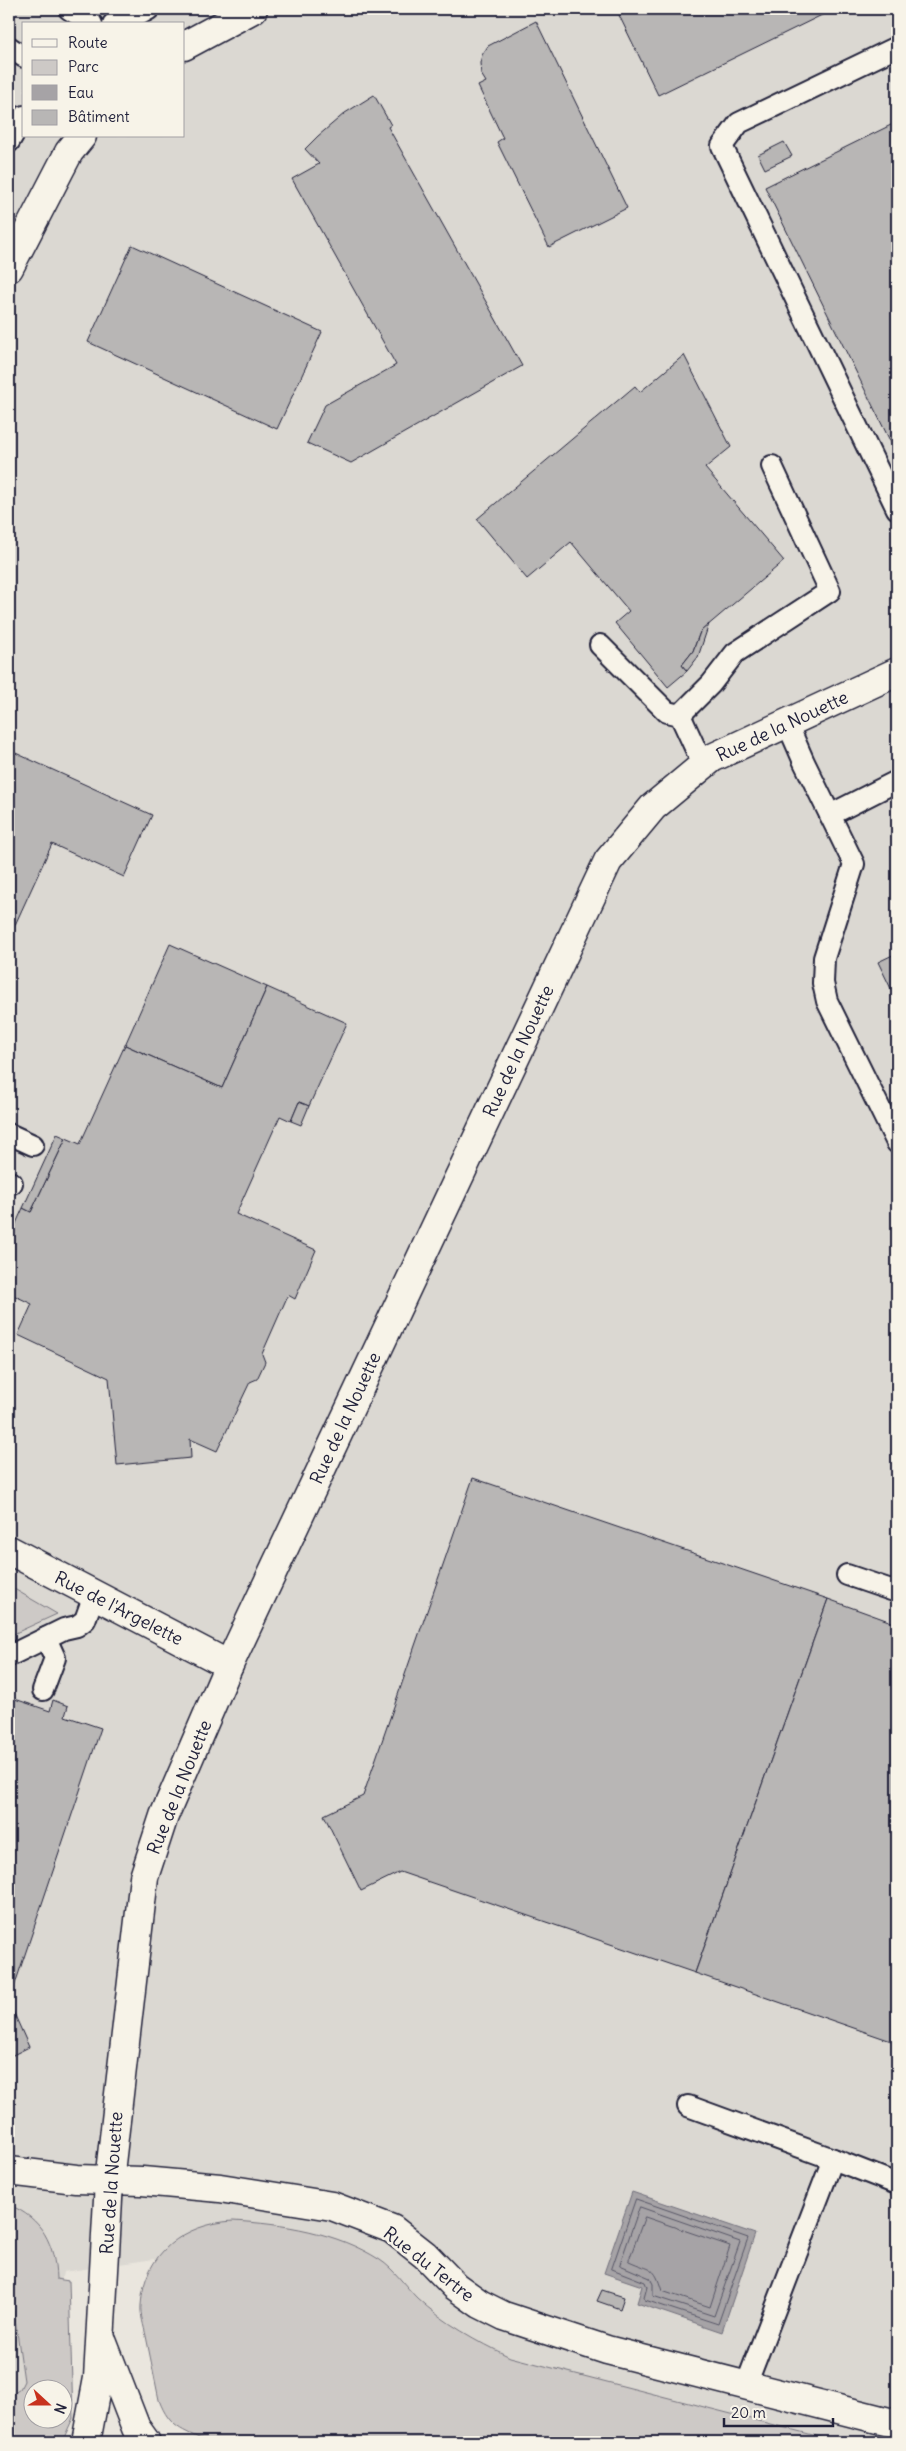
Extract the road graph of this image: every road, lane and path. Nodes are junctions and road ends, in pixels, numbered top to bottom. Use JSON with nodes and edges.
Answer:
{"nodes":[{"id":1,"x":69,"y":9,"type":"edge"},
{"id":2,"x":149,"y":9,"type":"edge"},
{"id":3,"x":252,"y":9,"type":"edge"},
{"id":4,"x":89,"y":22,"type":"edge"},
{"id":5,"x":122,"y":22,"type":"edge"},
{"id":6,"x":185,"y":45,"type":"edge"},
{"id":7,"x":9,"y":47,"type":"edge"},
{"id":8,"x":897,"y":47,"type":"edge"},
{"id":9,"x":22,"y":56,"type":"edge"},
{"id":10,"x":22,"y":119,"type":"edge"},
{"id":11,"x":80,"y":138,"type":"edge"},
{"id":12,"x":9,"y":142,"type":"edge"},
{"id":13,"x":9,"y":268,"type":"edge"},
{"id":14,"x":772,"y":466,"type":"dead end"},
{"id":15,"x":897,"y":509,"type":"edge"},
{"id":16,"x":600,"y":645,"type":"dead end"},
{"id":17,"x":897,"y":672,"type":"edge"},
{"id":18,"x":680,"y":715,"type":"junction"},
{"id":19,"x":787,"y":723,"type":"junction"},
{"id":20,"x":703,"y":765,"type":"junction"},
{"id":21,"x":897,"y":781,"type":"edge"},
{"id":22,"x":830,"y":815,"type":"junction"},
{"id":23,"x":9,"y":1134,"type":"edge"},
{"id":24,"x":897,"y":1143,"type":"edge"},
{"id":25,"x":33,"y":1145,"type":"dead end"},
{"id":26,"x":9,"y":1550,"type":"edge"},
{"id":27,"x":847,"y":1575,"type":"dead end"},
{"id":28,"x":897,"y":1592,"type":"edge"},
{"id":29,"x":94,"y":1595,"type":"junction"},
{"id":30,"x":46,"y":1638,"type":"junction"},
{"id":31,"x":9,"y":1656,"type":"edge"},
{"id":32,"x":229,"y":1665,"type":"junction"},
{"id":33,"x":43,"y":1690,"type":"dead end"},
{"id":34,"x":688,"y":2106,"type":"dead end"},
{"id":35,"x":833,"y":2159,"type":"junction"},
{"id":36,"x":9,"y":2171,"type":"edge"},
{"id":37,"x":108,"y":2181,"type":"junction"},
{"id":38,"x":897,"y":2184,"type":"edge"},
{"id":39,"x":102,"y":2340,"type":"junction"},
{"id":40,"x":746,"y":2385,"type":"junction"},
{"id":41,"x":897,"y":2424,"type":"edge"},
{"id":42,"x":86,"y":2442,"type":"edge"},
{"id":43,"x":146,"y":2442,"type":"edge"}],
"edges":[{"from":1,"to":4,"type":"lane"},
{"from":2,"to":5,"type":"lane"},
{"from":3,"to":6,"type":"street"},
{"from":7,"to":9,"type":"lane"},
{"from":8,"to":15,"type":"lane"},
{"from":10,"to":12,"type":"lane"},
{"from":11,"to":13,"type":"street"},
{"from":14,"to":18,"type":"lane"},
{"from":16,"to":18,"type":"lane"},
{"from":17,"to":19,"type":"street","name":"Rue de la Nouette"},
{"from":18,"to":20,"type":"lane"},
{"from":19,"to":20,"type":"street","name":"Rue de la Nouette"},
{"from":19,"to":22,"type":"lane"},
{"from":20,"to":32,"type":"street","name":"Rue de la Nouette"},
{"from":21,"to":22,"type":"lane"},
{"from":22,"to":24,"type":"lane"},
{"from":23,"to":25,"type":"lane"},
{"from":26,"to":29,"type":"street","name":"Rue de l'Argelette"},
{"from":27,"to":28,"type":"lane"},
{"from":29,"to":30,"type":"lane"},
{"from":29,"to":32,"type":"street","name":"Rue de l'Argelette"},
{"from":30,"to":31,"type":"lane"},
{"from":30,"to":33,"type":"lane"},
{"from":32,"to":37,"type":"street","name":"Rue de la Nouette"},
{"from":34,"to":35,"type":"lane"},
{"from":35,"to":38,"type":"lane"},
{"from":35,"to":40,"type":"lane"},
{"from":36,"to":37,"type":"street","name":"Rue du Tertre"},
{"from":37,"to":39,"type":"street","name":"Rue de la Nouette"},
{"from":37,"to":40,"type":"street","name":"Rue du Tertre"},
{"from":39,"to":42,"type":"street","name":"Rue de la Nouette"},
{"from":39,"to":43,"type":"street","name":"Rue de la Nouette"},
{"from":40,"to":41,"type":"street","name":"Rue du Tertre"}]}
